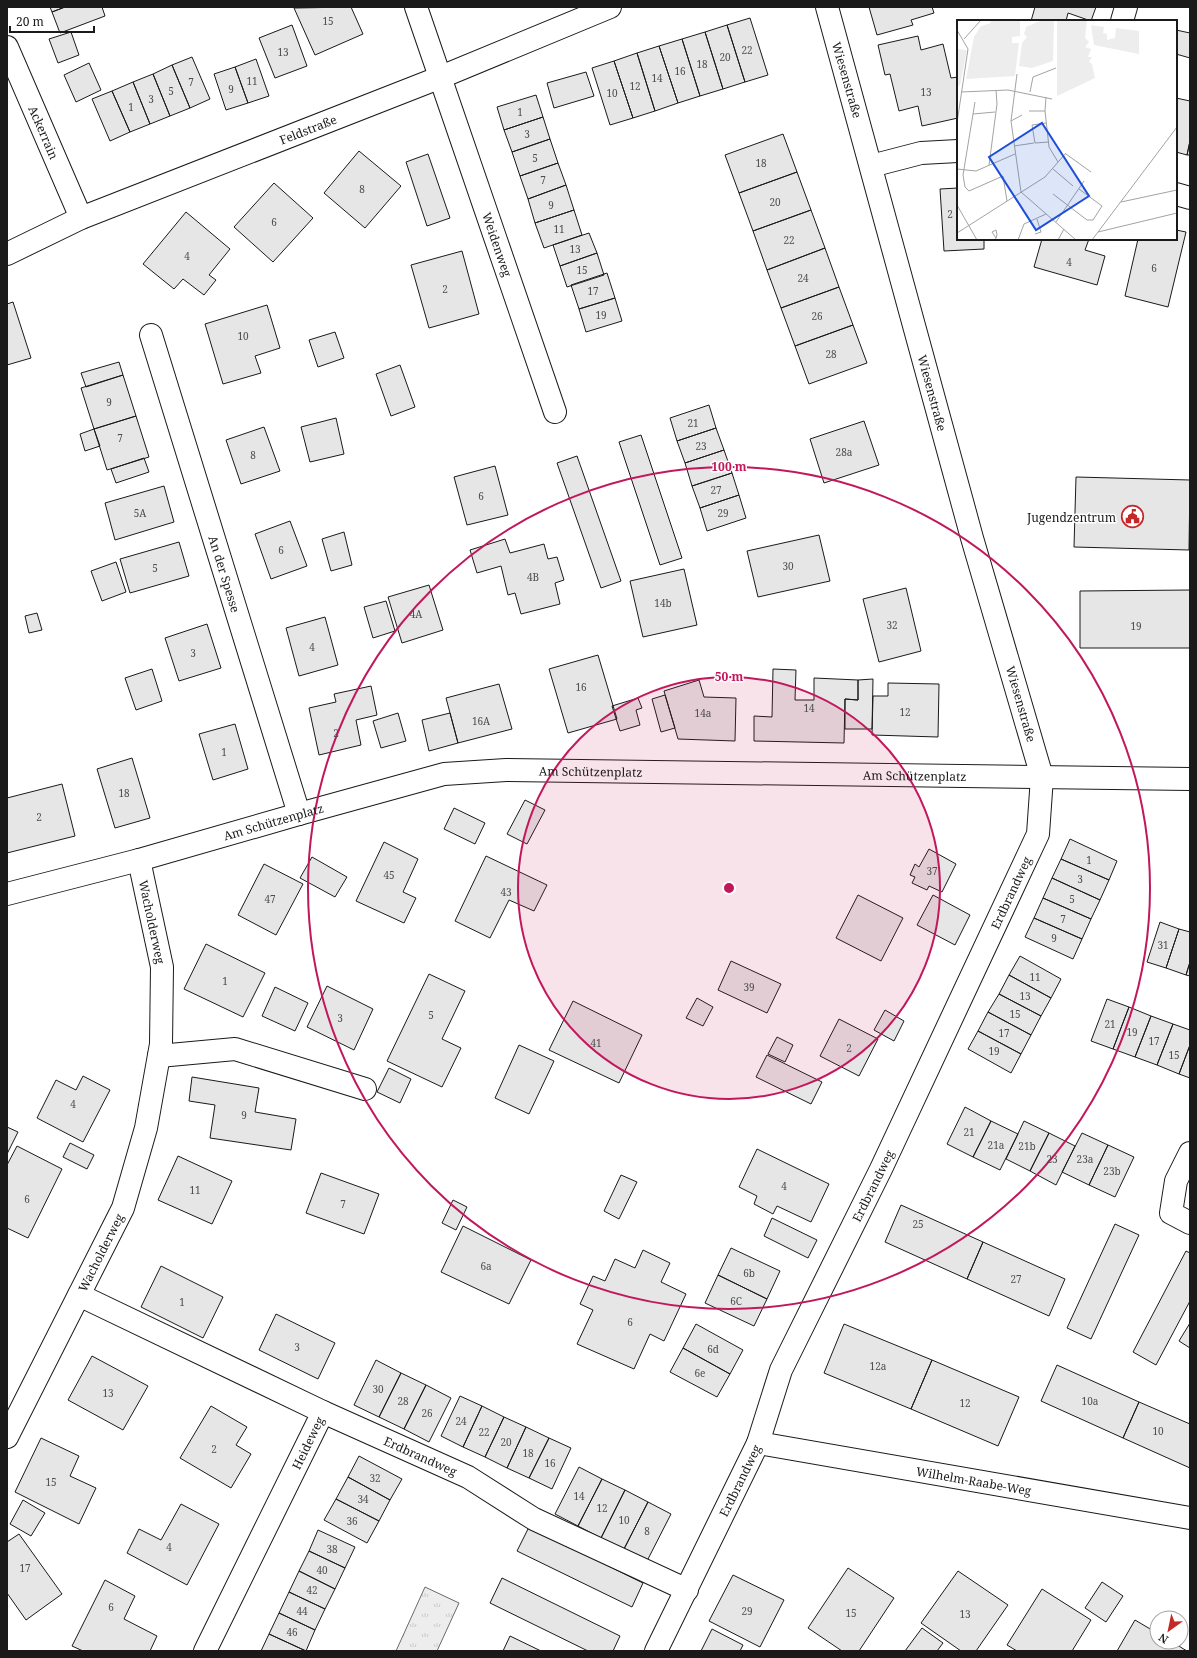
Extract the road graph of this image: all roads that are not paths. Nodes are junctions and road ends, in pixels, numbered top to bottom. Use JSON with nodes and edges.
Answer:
{"nodes":[{"id":1,"x":416,"y":7,"type":"edge"},
{"id":2,"x":610,"y":7,"type":"edge"},
{"id":3,"x":827,"y":7,"type":"edge"},
{"id":4,"x":1126,"y":7,"type":"edge"},
{"id":5,"x":1122,"y":20,"type":"edge"},
{"id":6,"x":7,"y":47,"type":"edge"},
{"id":7,"x":440,"y":77,"type":"junction"},
{"id":8,"x":957,"y":150,"type":"edge"},
{"id":9,"x":871,"y":166,"type":"junction"},
{"id":10,"x":1177,"y":194,"type":"edge"},
{"id":11,"x":1190,"y":198,"type":"edge"},
{"id":12,"x":81,"y":218,"type":"junction"},
{"id":13,"x":7,"y":254,"type":"edge"},
{"id":14,"x":150,"y":335,"type":"dead end"},
{"id":15,"x":555,"y":412,"type":"dead end"},
{"id":16,"x":1042,"y":777,"type":"junction"},
{"id":17,"x":1190,"y":780,"type":"edge"},
{"id":18,"x":298,"y":814,"type":"junction"},
{"id":19,"x":139,"y":860,"type":"junction"},
{"id":20,"x":7,"y":894,"type":"edge"},
{"id":21,"x":159,"y":1056,"type":"junction"},
{"id":22,"x":365,"y":1089,"type":"dead end"},
{"id":23,"x":1190,"y":1153,"type":"edge"},
{"id":24,"x":1190,"y":1223,"type":"edge"},
{"id":25,"x":79,"y":1295,"type":"junction"},
{"id":26,"x":323,"y":1412,"type":"junction"},
{"id":27,"x":7,"y":1437,"type":"edge"},
{"id":28,"x":758,"y":1443,"type":"junction"},
{"id":29,"x":1190,"y":1518,"type":"edge"},
{"id":30,"x":686,"y":1590,"type":"junction"},
{"id":31,"x":205,"y":1651,"type":"edge"},
{"id":32,"x":656,"y":1651,"type":"edge"}],
"edges":[{"from":1,"to":7,"type":"street"},
{"from":2,"to":7,"type":"street","name":"Feldstraße"},
{"from":3,"to":9,"type":"street","name":"Wiesenstraße"},
{"from":4,"to":5,"type":"street"},
{"from":6,"to":12,"type":"street","name":"Ackerrain"},
{"from":7,"to":12,"type":"street","name":"Feldstraße"},
{"from":7,"to":15,"type":"street","name":"Weidenweg"},
{"from":8,"to":9,"type":"street"},
{"from":9,"to":16,"type":"street","name":"Wiesenstraße"},
{"from":10,"to":11,"type":"street"},
{"from":12,"to":13,"type":"street","name":"Feldstraße"},
{"from":14,"to":18,"type":"street","name":"An der Spesse"},
{"from":16,"to":17,"type":"street","name":"Am Schützenplatz"},
{"from":16,"to":18,"type":"street","name":"Am Schützenplatz"},
{"from":16,"to":28,"type":"street","name":"Erdbrandweg"},
{"from":18,"to":19,"type":"street","name":"Am Schützenplatz"},
{"from":19,"to":20,"type":"street","name":"Am Schützenplatz"},
{"from":19,"to":21,"type":"street","name":"Wacholderweg"},
{"from":21,"to":22,"type":"street"},
{"from":21,"to":25,"type":"street","name":"Wacholderweg"},
{"from":23,"to":24,"type":"street"},
{"from":25,"to":26,"type":"street","name":"Heideweg"},
{"from":25,"to":27,"type":"street","name":"Wacholderweg"},
{"from":26,"to":30,"type":"street","name":"Erdbrandweg"},
{"from":26,"to":31,"type":"street","name":"Heideweg"},
{"from":28,"to":29,"type":"street","name":"Wilhelm-Raabe-Weg"},
{"from":28,"to":30,"type":"street","name":"Erdbrandweg"},
{"from":30,"to":32,"type":"street","name":"Erdbrandweg"}]}
